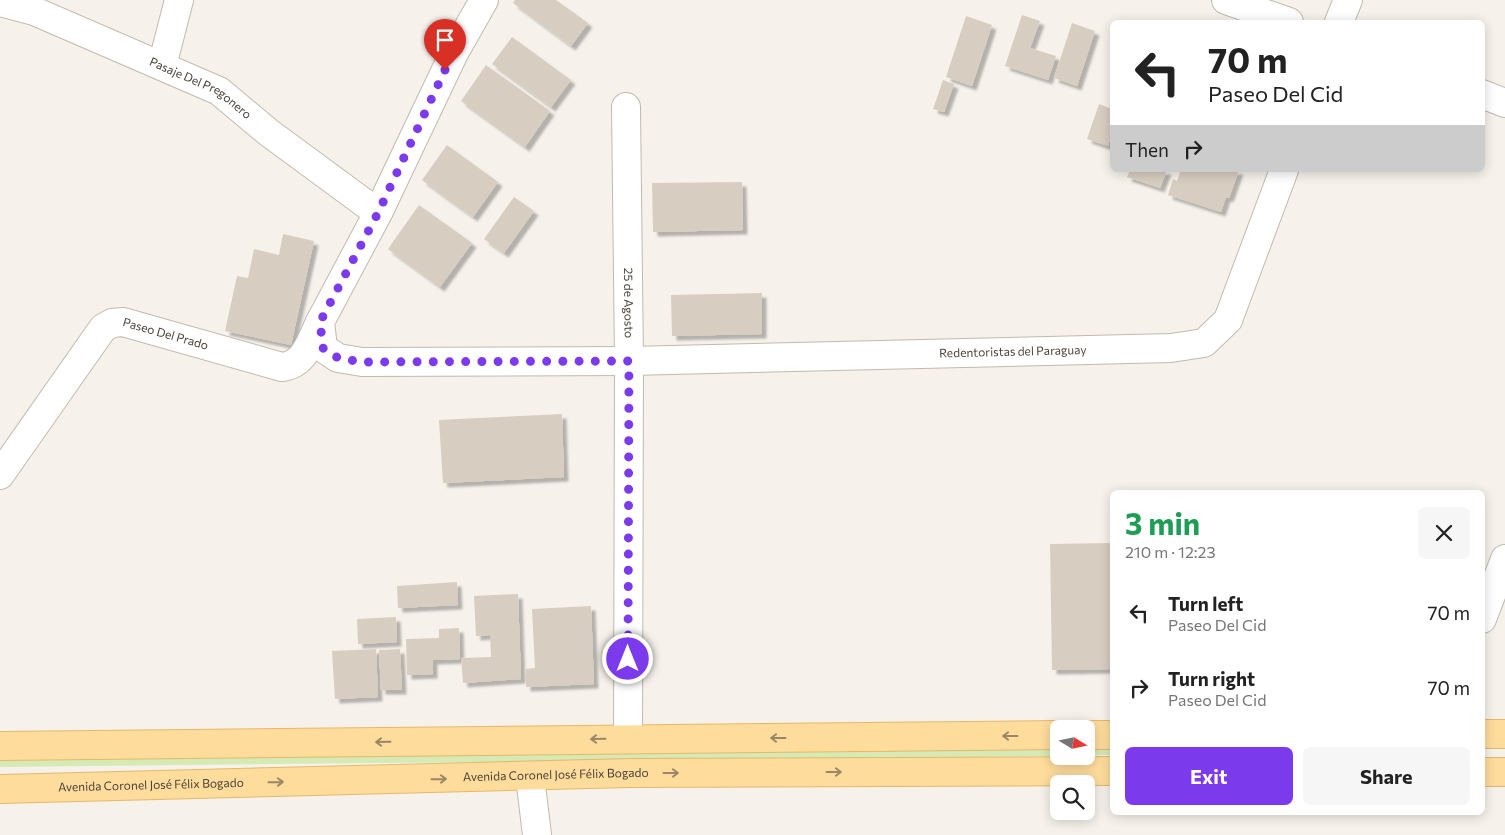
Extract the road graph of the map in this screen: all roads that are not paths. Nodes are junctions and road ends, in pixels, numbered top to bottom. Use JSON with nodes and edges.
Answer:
{"nodes":[{"id":1,"x":179,"y":0,"type":"edge"},
{"id":2,"x":484,"y":0,"type":"edge"},
{"id":3,"x":1226,"y":0,"type":"edge"},
{"id":4,"x":1348,"y":0,"type":"edge"},
{"id":5,"x":0,"y":2,"type":"edge"},
{"id":6,"x":1283,"y":20,"type":"edge"},
{"id":7,"x":1340,"y":20,"type":"edge"},
{"id":8,"x":162,"y":66,"type":"junction"},
{"id":9,"x":1485,"y":95,"type":"edge"},
{"id":10,"x":1505,"y":103,"type":"edge"},
{"id":11,"x":626,"y":107,"type":"dead end"},
{"id":12,"x":1283,"y":172,"type":"edge"},
{"id":13,"x":378,"y":213,"type":"junction"},
{"id":14,"x":320,"y":322,"type":"junction"},
{"id":15,"x":629,"y":361,"type":"junction"},
{"id":16,"x":0,"y":476,"type":"edge"},
{"id":17,"x":1485,"y":557,"type":"edge"},
{"id":18,"x":1505,"y":559,"type":"edge"},
{"id":19,"x":1485,"y":611,"type":"edge"},
{"id":20,"x":1485,"y":734,"type":"edge"},
{"id":21,"x":1505,"y":734,"type":"edge"},
{"id":22,"x":1095,"y":735,"type":"edge"},
{"id":23,"x":1110,"y":735,"type":"edge"},
{"id":24,"x":1050,"y":736,"type":"edge"},
{"id":25,"x":628,"y":739,"type":"junction"},
{"id":26,"x":0,"y":746,"type":"edge"},
{"id":27,"x":1110,"y":771,"type":"edge"},
{"id":28,"x":1485,"y":772,"type":"edge"},
{"id":29,"x":1505,"y":772,"type":"edge"},
{"id":30,"x":530,"y":777,"type":"junction"},
{"id":31,"x":0,"y":789,"type":"edge"},
{"id":32,"x":537,"y":835,"type":"edge"}],
"edges":[{"from":1,"to":8,"type":"street"},
{"from":2,"to":13,"type":"street","name":"Paseo Del Prado"},
{"from":3,"to":6,"type":"street"},
{"from":4,"to":7,"type":"street"},
{"from":5,"to":8,"type":"street","name":"Pasaje Del Pregonero"},
{"from":8,"to":13,"type":"street","name":"Pasaje Del Pregonero"},
{"from":9,"to":10,"type":"street"},
{"from":11,"to":15,"type":"street","name":"25 de Agosto"},
{"from":12,"to":15,"type":"street","name":"Redentoristas del Paraguay"},
{"from":13,"to":14,"type":"street","name":"Paseo Del Prado"},
{"from":14,"to":15,"type":"street","name":"Redentoristas del Paraguay"},
{"from":14,"to":16,"type":"street","name":"Paseo Del Prado"},
{"from":15,"to":25,"type":"street","name":"25 de Agosto"},
{"from":17,"to":18,"type":"street"},
{"from":18,"to":19,"type":"street"},
{"from":20,"to":21,"type":"main road"},
{"from":22,"to":23,"type":"main road"},
{"from":24,"to":25,"type":"main road","one_way":true},
{"from":25,"to":26,"type":"main road","one_way":true},
{"from":30,"to":27,"type":"main road","name":"Avenida Coronel José Félix Bogado","one_way":true},
{"from":28,"to":29,"type":"main road"},
{"from":31,"to":30,"type":"main road","name":"Avenida Coronel José Félix Bogado","one_way":true},
{"from":30,"to":32,"type":"street"}]}
